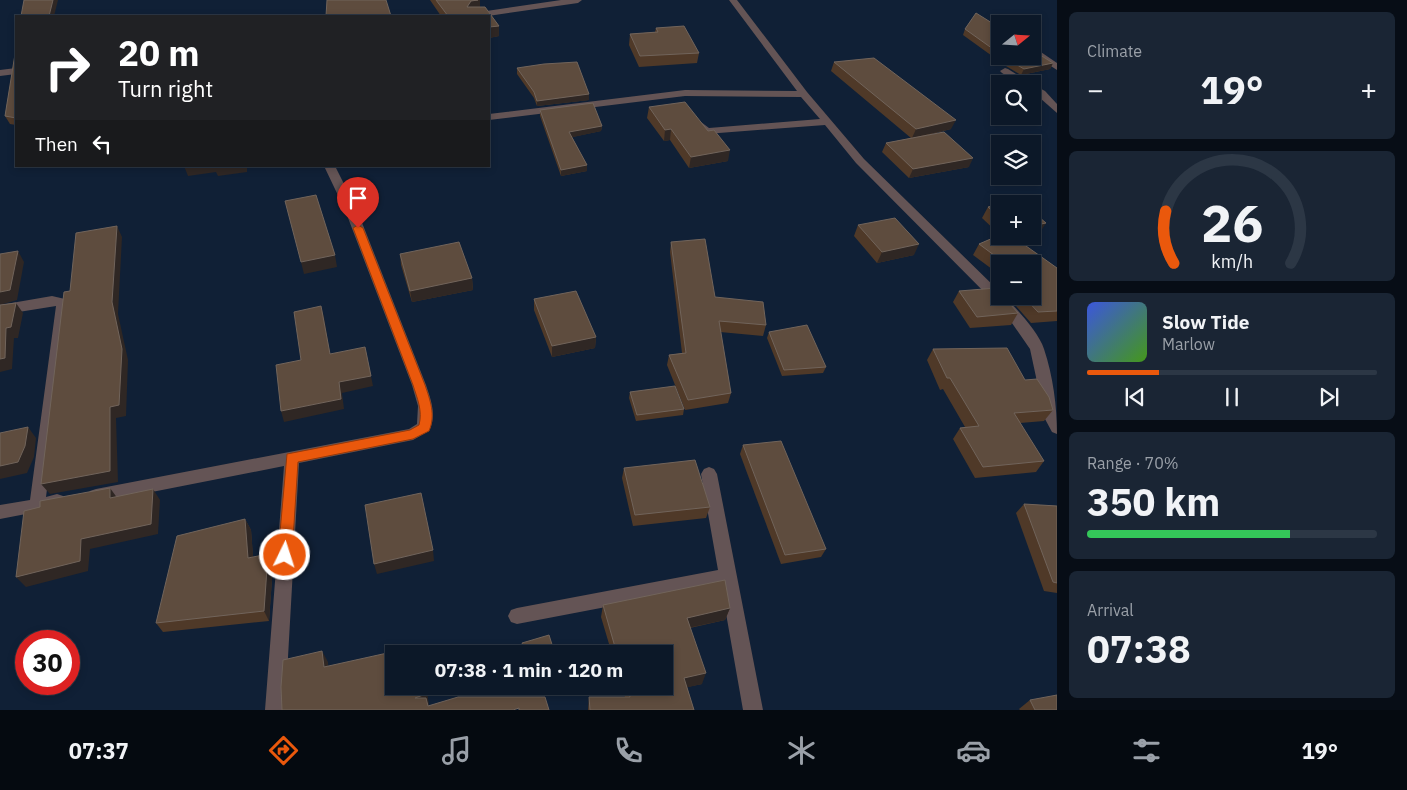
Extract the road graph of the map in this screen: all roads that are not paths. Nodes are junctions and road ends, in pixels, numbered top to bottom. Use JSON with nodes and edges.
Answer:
{"nodes":[{"id":1,"x":578,"y":0,"type":"edge"},
{"id":2,"x":733,"y":0,"type":"edge"},
{"id":3,"x":480,"y":15,"type":"edge"},
{"id":4,"x":1041,"y":55,"type":"edge"},
{"id":5,"x":1057,"y":67,"type":"edge"},
{"id":6,"x":15,"y":70,"type":"edge"},
{"id":7,"x":1005,"y":70,"type":"dead end"},
{"id":8,"x":0,"y":73,"type":"edge"},
{"id":9,"x":1013,"y":75,"type":"edge"},
{"id":10,"x":1041,"y":92,"type":"edge"},
{"id":11,"x":804,"y":94,"type":"junction"},
{"id":12,"x":1057,"y":110,"type":"edge"},
{"id":13,"x":694,"y":116,"type":"edge"},
{"id":14,"x":490,"y":117,"type":"edge"},
{"id":15,"x":827,"y":122,"type":"junction"},
{"id":16,"x":330,"y":167,"type":"edge"},
{"id":17,"x":0,"y":310,"type":"edge"},
{"id":18,"x":1057,"y":428,"type":"edge"},
{"id":19,"x":292,"y":458,"type":"junction"},
{"id":20,"x":709,"y":474,"type":"dead end"},
{"id":21,"x":37,"y":506,"type":"junction"},
{"id":22,"x":0,"y":512,"type":"edge"},
{"id":23,"x":728,"y":576,"type":"junction"},
{"id":24,"x":517,"y":616,"type":"dead end"},
{"id":25,"x":275,"y":710,"type":"edge"},
{"id":26,"x":753,"y":710,"type":"edge"}],
"edges":[{"from":1,"to":3,"type":"street"},
{"from":2,"to":11,"type":"street"},
{"from":4,"to":5,"type":"street"},
{"from":6,"to":8,"type":"street"},
{"from":7,"to":9,"type":"street"},
{"from":10,"to":12,"type":"street"},
{"from":11,"to":14,"type":"street"},
{"from":11,"to":15,"type":"street"},
{"from":13,"to":15,"type":"street"},
{"from":15,"to":18,"type":"street"},
{"from":16,"to":19,"type":"street"},
{"from":17,"to":21,"type":"street"},
{"from":19,"to":21,"type":"street"},
{"from":19,"to":25,"type":"street"},
{"from":20,"to":23,"type":"street"},
{"from":21,"to":22,"type":"street"},
{"from":23,"to":24,"type":"street"},
{"from":23,"to":26,"type":"street"}]}
